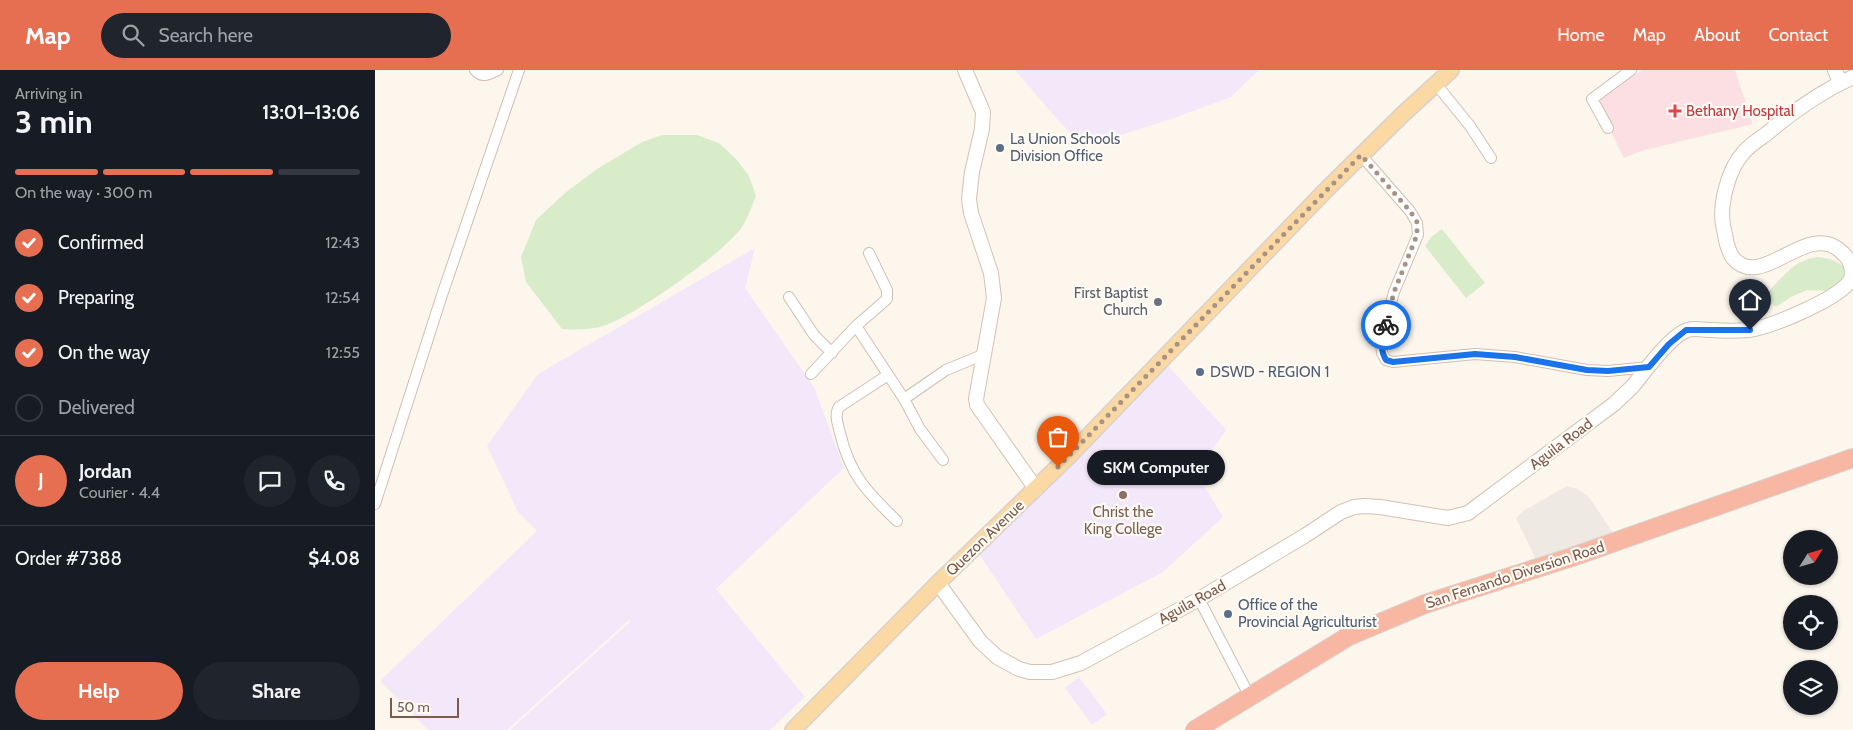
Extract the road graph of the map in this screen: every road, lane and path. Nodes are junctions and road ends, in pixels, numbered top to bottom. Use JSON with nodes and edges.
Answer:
{"nodes":[{"id":1,"x":475,"y":70,"type":"edge"},
{"id":2,"x":498,"y":70,"type":"edge"},
{"id":3,"x":519,"y":70,"type":"edge"},
{"id":4,"x":965,"y":70,"type":"edge"},
{"id":5,"x":1451,"y":70,"type":"edge"},
{"id":6,"x":1631,"y":70,"type":"edge"},
{"id":7,"x":1843,"y":76,"type":"edge"},
{"id":8,"x":1436,"y":84,"type":"junction"},
{"id":9,"x":1608,"y":128,"type":"dead end"},
{"id":10,"x":1361,"y":155,"type":"junction"},
{"id":11,"x":1491,"y":158,"type":"dead end"},
{"id":12,"x":869,"y":253,"type":"dead end"},
{"id":13,"x":789,"y":297,"type":"dead end"},
{"id":14,"x":856,"y":326,"type":"junction"},
{"id":15,"x":831,"y":353,"type":"junction"},
{"id":16,"x":985,"y":354,"type":"junction"},
{"id":17,"x":1649,"y":367,"type":"junction"},
{"id":18,"x":811,"y":374,"type":"dead end"},
{"id":19,"x":888,"y":374,"type":"junction"},
{"id":20,"x":904,"y":400,"type":"junction"},
{"id":21,"x":1853,"y":458,"type":"edge"},
{"id":22,"x":943,"y":460,"type":"dead end"},
{"id":23,"x":1036,"y":489,"type":"junction"},
{"id":24,"x":375,"y":504,"type":"edge"},
{"id":25,"x":897,"y":521,"type":"dead end"},
{"id":26,"x":939,"y":583,"type":"junction"},
{"id":27,"x":1199,"y":599,"type":"junction"},
{"id":28,"x":1251,"y":697,"type":"junction"},
{"id":29,"x":793,"y":730,"type":"edge"},
{"id":30,"x":1195,"y":730,"type":"edge"}],
"edges":[{"from":1,"to":2,"type":"street"},
{"from":3,"to":24,"type":"street"},
{"from":4,"to":16,"type":"street"},
{"from":5,"to":8,"type":"main road","name":"Quezon Avenue"},
{"from":6,"to":9,"type":"street"},
{"from":7,"to":17,"type":"street","name":"Aguila Road"},
{"from":8,"to":10,"type":"main road","name":"Quezon Avenue"},
{"from":8,"to":11,"type":"street"},
{"from":10,"to":17,"type":"street"},
{"from":10,"to":23,"type":"main road","name":"Quezon Avenue"},
{"from":12,"to":14,"type":"street"},
{"from":13,"to":15,"type":"street"},
{"from":14,"to":15,"type":"street"},
{"from":14,"to":19,"type":"street"},
{"from":15,"to":18,"type":"street"},
{"from":16,"to":20,"type":"street"},
{"from":16,"to":23,"type":"street"},
{"from":17,"to":27,"type":"street","name":"Aguila Road"},
{"from":19,"to":20,"type":"street"},
{"from":19,"to":25,"type":"street"},
{"from":20,"to":22,"type":"street"},
{"from":21,"to":28,"type":"highway","name":"San Fernando Diversion Road"},
{"from":23,"to":26,"type":"main road","name":"Quezon Avenue"},
{"from":26,"to":27,"type":"street","name":"Aguila Road"},
{"from":26,"to":29,"type":"main road","name":"Quezon Avenue"},
{"from":27,"to":28,"type":"street"},
{"from":28,"to":30,"type":"highway","name":"San Fernando Diversion Road"}]}
